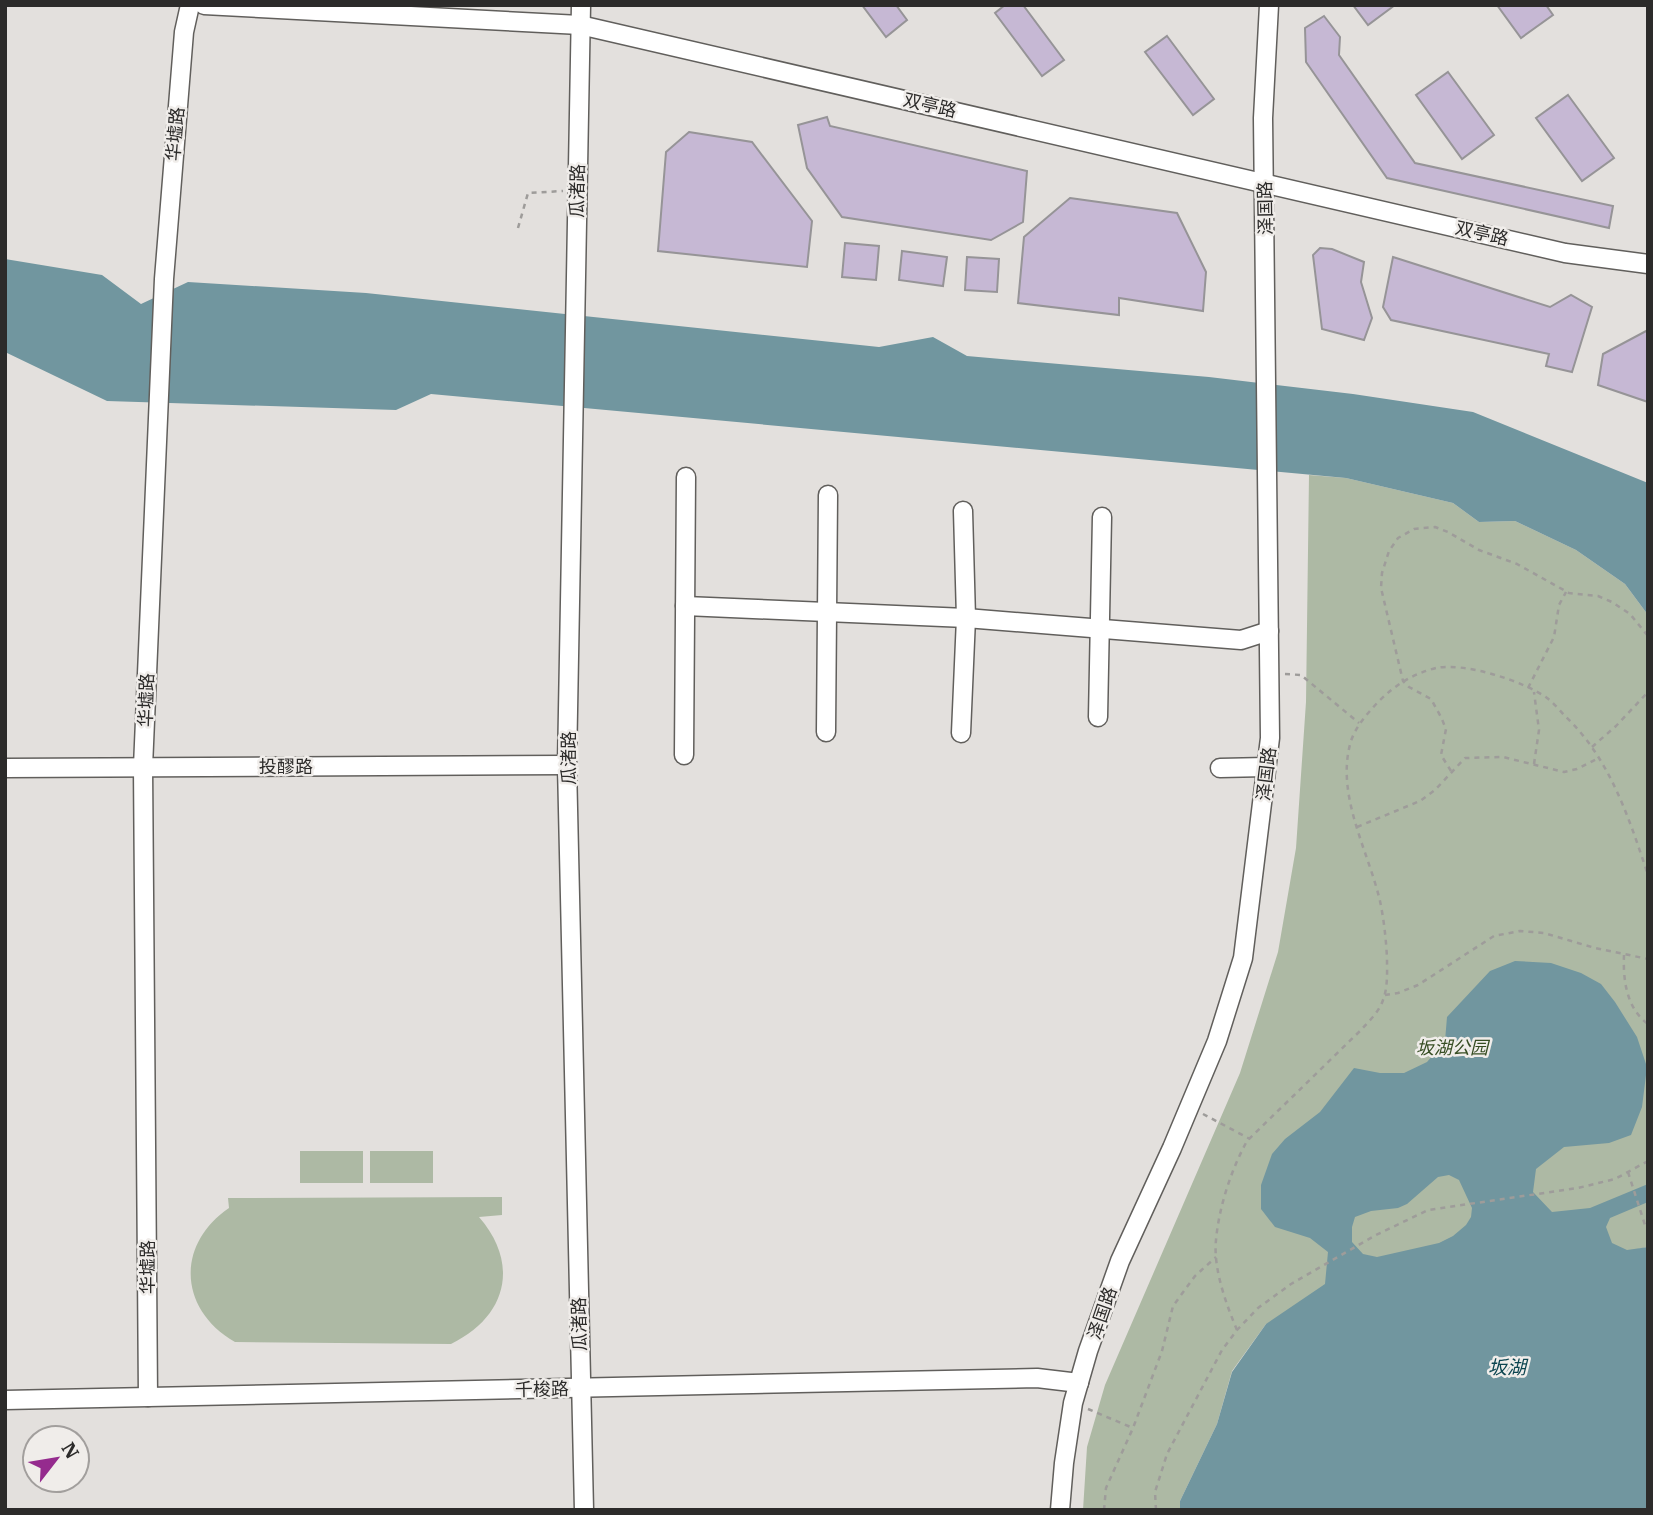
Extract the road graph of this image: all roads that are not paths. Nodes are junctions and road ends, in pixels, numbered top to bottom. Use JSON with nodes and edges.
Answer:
{"nodes":[{"id":1,"x":191,"y":5,"type":"edge"},
{"id":2,"x":204,"y":5,"type":"edge"},
{"id":3,"x":581,"y":5,"type":"edge"},
{"id":4,"x":1269,"y":5,"type":"edge"},
{"id":5,"x":580,"y":25,"type":"junction"},
{"id":6,"x":1264,"y":182,"type":"junction"},
{"id":7,"x":1648,"y":264,"type":"edge"},
{"id":8,"x":686,"y":477,"type":"dead end"},
{"id":9,"x":828,"y":495,"type":"dead end"},
{"id":10,"x":963,"y":511,"type":"dead end"},
{"id":11,"x":1102,"y":517,"type":"dead end"},
{"id":12,"x":685,"y":606,"type":"junction"},
{"id":13,"x":826,"y":612,"type":"junction"},
{"id":14,"x":966,"y":618,"type":"junction"},
{"id":15,"x":1099,"y":628,"type":"junction"},
{"id":16,"x":1269,"y":631,"type":"junction"},
{"id":17,"x":1098,"y":717,"type":"dead end"},
{"id":18,"x":826,"y":732,"type":"dead end"},
{"id":19,"x":961,"y":733,"type":"dead end"},
{"id":20,"x":684,"y":755,"type":"dead end"},
{"id":21,"x":567,"y":765,"type":"junction"},
{"id":22,"x":143,"y":767,"type":"junction"},
{"id":23,"x":5,"y":768,"type":"edge"},
{"id":24,"x":1220,"y":768,"type":"dead end"},
{"id":25,"x":1266,"y":768,"type":"junction"},
{"id":26,"x":1079,"y":1383,"type":"junction"},
{"id":27,"x":581,"y":1389,"type":"junction"},
{"id":28,"x":148,"y":1396,"type":"junction"},
{"id":29,"x":5,"y":1400,"type":"edge"},
{"id":30,"x":584,"y":1510,"type":"edge"},
{"id":31,"x":1060,"y":1510,"type":"edge"}],
"edges":[{"from":1,"to":22,"type":"street","name":"华墟路"},
{"from":2,"to":5,"type":"street","name":"双亭路"},
{"from":3,"to":5,"type":"street","name":"瓜渚路"},
{"from":4,"to":6,"type":"street","name":"泽国路"},
{"from":5,"to":6,"type":"street","name":"双亭路"},
{"from":5,"to":21,"type":"street","name":"瓜渚路"},
{"from":6,"to":7,"type":"street","name":"双亭路"},
{"from":6,"to":16,"type":"street","name":"泽国路"},
{"from":8,"to":12,"type":"street"},
{"from":9,"to":13,"type":"street"},
{"from":10,"to":14,"type":"street"},
{"from":11,"to":15,"type":"street"},
{"from":12,"to":13,"type":"street"},
{"from":12,"to":20,"type":"street"},
{"from":13,"to":14,"type":"street"},
{"from":13,"to":18,"type":"street"},
{"from":14,"to":15,"type":"street"},
{"from":14,"to":19,"type":"street"},
{"from":15,"to":16,"type":"street"},
{"from":15,"to":17,"type":"street"},
{"from":16,"to":25,"type":"street","name":"泽国路"},
{"from":21,"to":22,"type":"street","name":"投醪路"},
{"from":21,"to":27,"type":"street","name":"瓜渚路"},
{"from":22,"to":23,"type":"street","name":"投醪路"},
{"from":22,"to":28,"type":"street","name":"华墟路"},
{"from":24,"to":25,"type":"street"},
{"from":25,"to":26,"type":"street","name":"泽国路"},
{"from":26,"to":27,"type":"street","name":"千梭路"},
{"from":26,"to":31,"type":"street","name":"泽国路"},
{"from":27,"to":28,"type":"street","name":"千梭路"},
{"from":27,"to":30,"type":"street","name":"瓜渚路"},
{"from":28,"to":29,"type":"street","name":"千梭路"}]}
